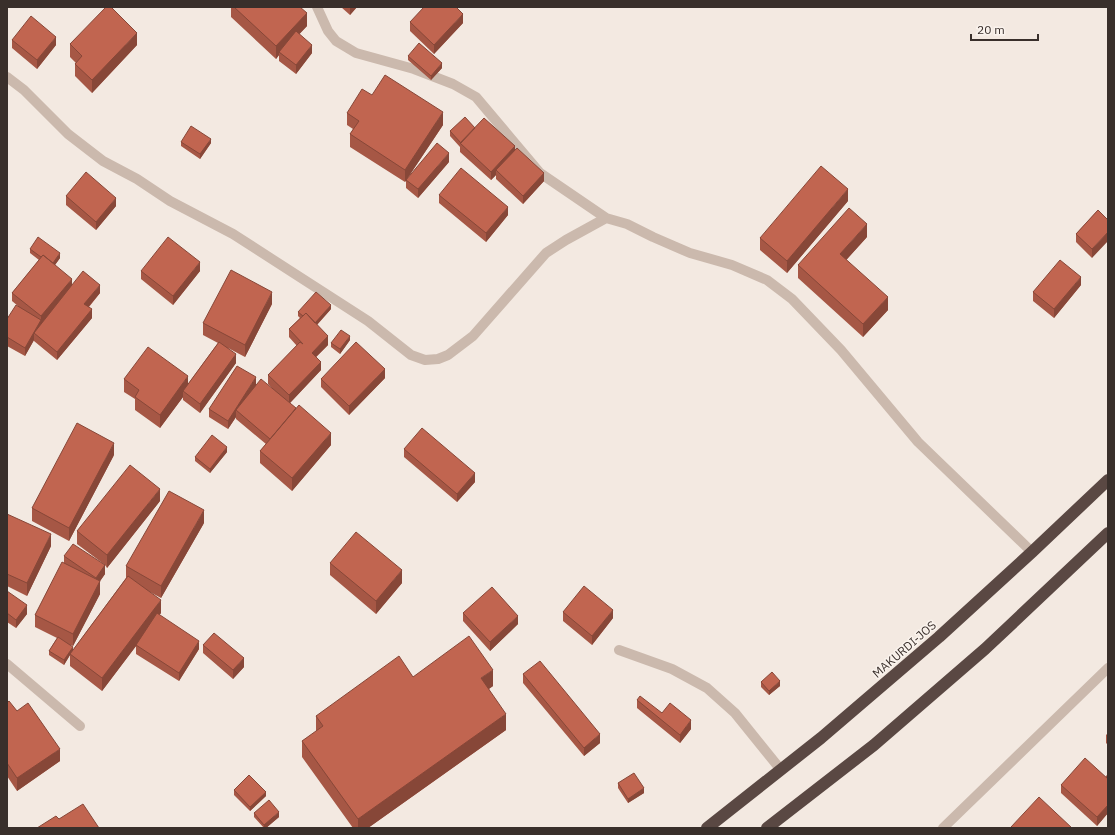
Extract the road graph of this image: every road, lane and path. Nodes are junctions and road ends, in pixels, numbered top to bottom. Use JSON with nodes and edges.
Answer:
{"nodes":[{"id":1,"x":317,"y":7,"type":"edge"},
{"id":2,"x":7,"y":77,"type":"edge"},
{"id":3,"x":606,"y":218,"type":"junction"},
{"id":4,"x":1108,"y":480,"type":"edge"},
{"id":5,"x":1108,"y":533,"type":"edge"},
{"id":6,"x":1032,"y":552,"type":"junction"},
{"id":7,"x":619,"y":650,"type":"dead end"},
{"id":8,"x":7,"y":664,"type":"edge"},
{"id":9,"x":1108,"y":668,"type":"edge"},
{"id":10,"x":80,"y":726,"type":"dead end"},
{"id":11,"x":781,"y":770,"type":"junction"},
{"id":12,"x":707,"y":828,"type":"edge"},
{"id":13,"x":767,"y":828,"type":"edge"},
{"id":14,"x":943,"y":828,"type":"edge"}],
"edges":[{"from":1,"to":3,"type":"street"},
{"from":2,"to":3,"type":"street"},
{"from":3,"to":6,"type":"street"},
{"from":4,"to":6,"type":"highway","name":"MAKURDI-JOS"},
{"from":5,"to":13,"type":"highway"},
{"from":6,"to":11,"type":"highway","name":"MAKURDI-JOS"},
{"from":7,"to":11,"type":"street"},
{"from":8,"to":10,"type":"street"},
{"from":9,"to":14,"type":"street"},
{"from":11,"to":12,"type":"highway","name":"MAKURDI-JOS"}]}
